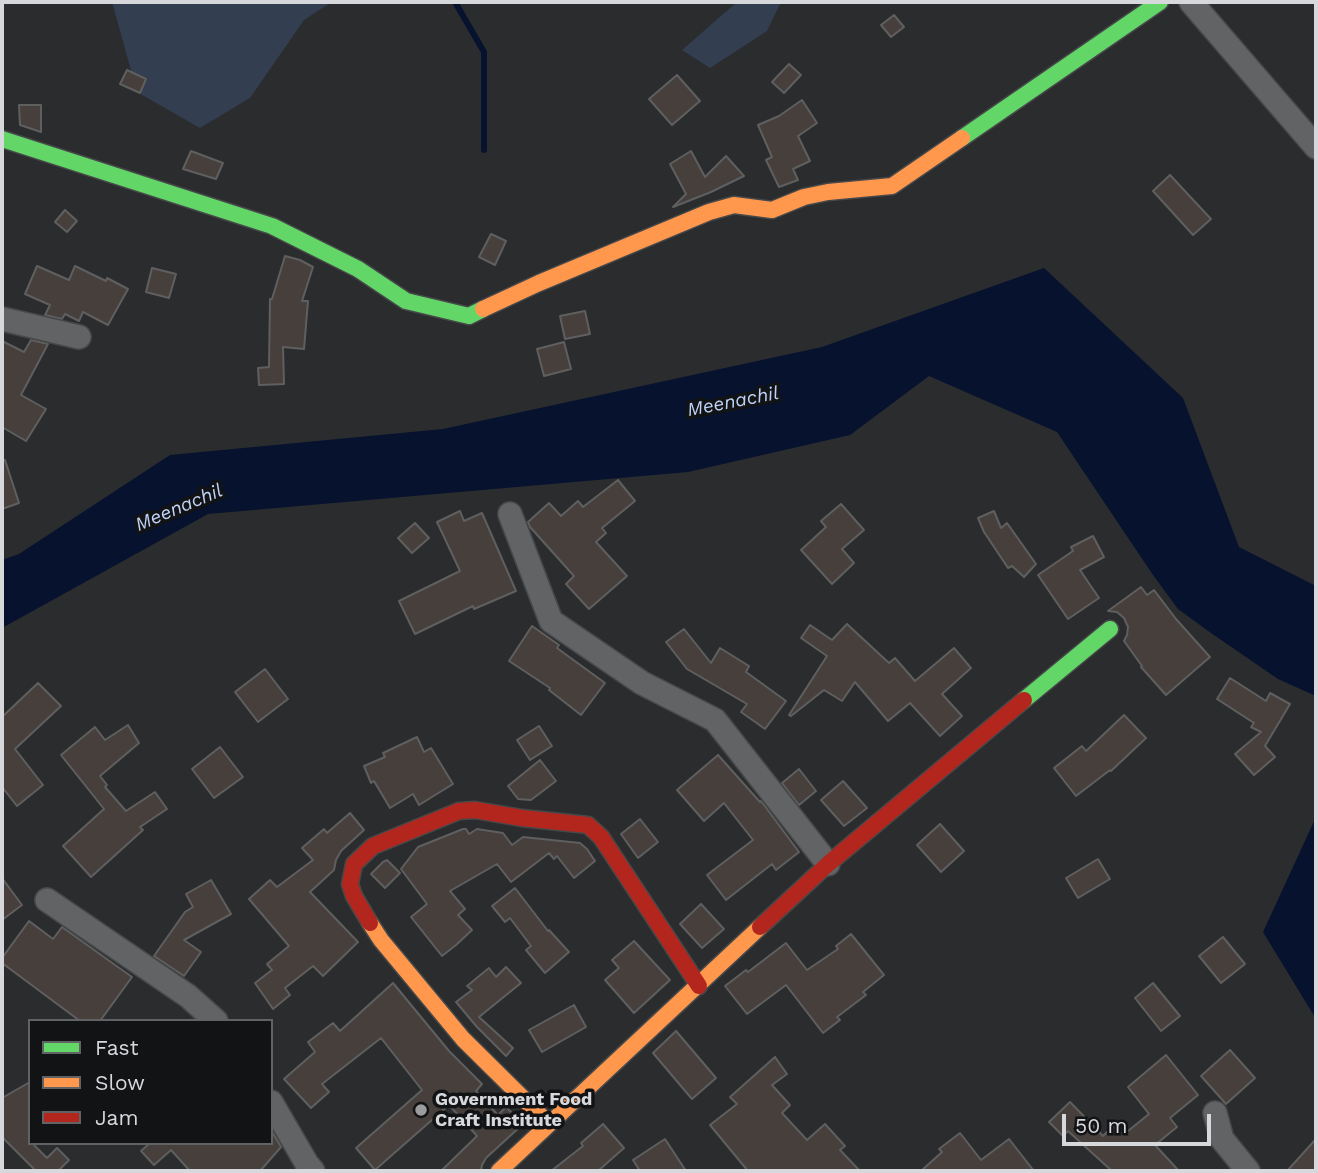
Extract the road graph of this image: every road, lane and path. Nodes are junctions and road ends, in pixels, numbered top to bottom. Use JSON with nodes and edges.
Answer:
{"nodes":[{"id":1,"x":1160,"y":2,"type":"edge"},
{"id":2,"x":1191,"y":2,"type":"edge"},
{"id":3,"x":2,"y":139,"type":"edge"},
{"id":4,"x":1316,"y":147,"type":"edge"},
{"id":5,"x":2,"y":319,"type":"edge"},
{"id":6,"x":79,"y":337,"type":"dead end"},
{"id":7,"x":510,"y":514,"type":"dead end"},
{"id":8,"x":1110,"y":629,"type":"dead end"},
{"id":9,"x":828,"y":864,"type":"junction"},
{"id":10,"x":47,"y":900,"type":"dead end"},
{"id":11,"x":699,"y":986,"type":"junction"},
{"id":12,"x":214,"y":1019,"type":"edge"},
{"id":13,"x":273,"y":1105,"type":"edge"},
{"id":14,"x":1216,"y":1113,"type":"dead end"},
{"id":15,"x":549,"y":1124,"type":"junction"},
{"id":16,"x":313,"y":1171,"type":"edge"},
{"id":17,"x":499,"y":1171,"type":"edge"},
{"id":18,"x":1248,"y":1171,"type":"edge"}],
"edges":[{"from":1,"to":3,"type":"street"},
{"from":2,"to":4,"type":"street"},
{"from":5,"to":6,"type":"street"},
{"from":7,"to":9,"type":"street"},
{"from":8,"to":9,"type":"street"},
{"from":9,"to":11,"type":"street"},
{"from":10,"to":12,"type":"street"},
{"from":11,"to":15,"type":"street"},
{"from":11,"to":15,"type":"street"},
{"from":13,"to":16,"type":"street"},
{"from":14,"to":18,"type":"street"},
{"from":15,"to":17,"type":"street"}]}
